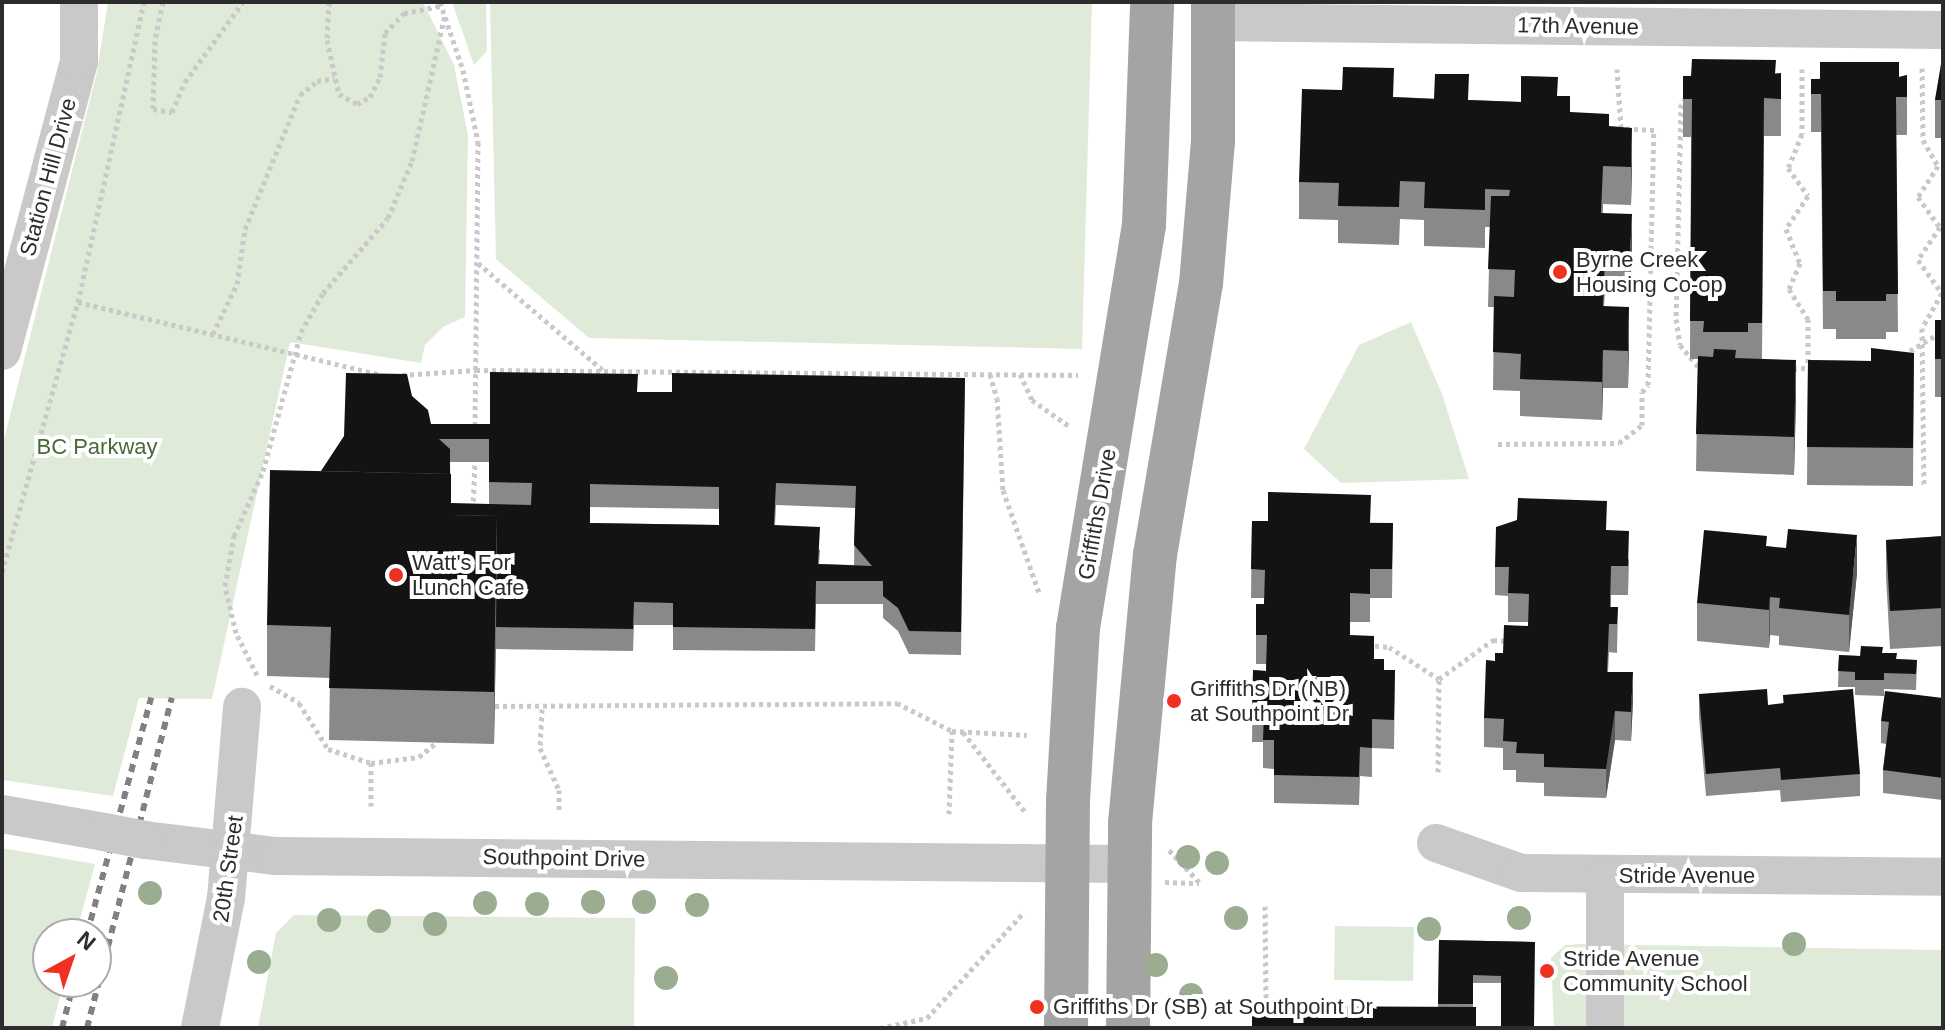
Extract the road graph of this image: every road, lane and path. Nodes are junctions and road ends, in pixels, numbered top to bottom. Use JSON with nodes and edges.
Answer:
{"nodes":[{"id":1,"x":79,"y":2,"type":"edge"},
{"id":2,"x":144,"y":2,"type":"edge"},
{"id":3,"x":163,"y":2,"type":"edge"},
{"id":4,"x":243,"y":2,"type":"edge"},
{"id":5,"x":329,"y":2,"type":"edge"},
{"id":6,"x":1152,"y":2,"type":"edge"},
{"id":7,"x":441,"y":4,"type":"edge"},
{"id":8,"x":1213,"y":12,"type":"edge"},
{"id":9,"x":445,"y":14,"type":"junction"},
{"id":10,"x":1943,"y":30,"type":"edge"},
{"id":11,"x":1922,"y":68,"type":"dead end"},
{"id":12,"x":1617,"y":69,"type":"dead end"},
{"id":13,"x":1802,"y":69,"type":"dead end"},
{"id":14,"x":335,"y":78,"type":"junction"},
{"id":15,"x":1695,"y":88,"type":"edge"},
{"id":16,"x":477,"y":262,"type":"junction"},
{"id":17,"x":78,"y":302,"type":"junction"},
{"id":18,"x":1943,"y":331,"type":"edge"},
{"id":19,"x":213,"y":334,"type":"junction"},
{"id":20,"x":1921,"y":347,"type":"junction"},
{"id":21,"x":2,"y":351,"type":"edge"},
{"id":22,"x":294,"y":354,"type":"junction"},
{"id":23,"x":1893,"y":360,"type":"edge"},
{"id":24,"x":1808,"y":366,"type":"junction"},
{"id":25,"x":1820,"y":367,"type":"edge"},
{"id":26,"x":476,"y":370,"type":"junction"},
{"id":27,"x":604,"y":371,"type":"junction"},
{"id":28,"x":1779,"y":371,"type":"edge"},
{"id":29,"x":990,"y":374,"type":"junction"},
{"id":30,"x":1020,"y":374,"type":"junction"},
{"id":31,"x":1712,"y":374,"type":"edge"},
{"id":32,"x":399,"y":375,"type":"edge"},
{"id":33,"x":1078,"y":375,"type":"dead end"},
{"id":34,"x":384,"y":376,"type":"edge"},
{"id":35,"x":1069,"y":426,"type":"dead end"},
{"id":36,"x":475,"y":431,"type":"edge"},
{"id":37,"x":1498,"y":444,"type":"dead end"},
{"id":38,"x":475,"y":462,"type":"edge"},
{"id":39,"x":1924,"y":486,"type":"dead end"},
{"id":40,"x":473,"y":513,"type":"edge"},
{"id":41,"x":2,"y":572,"type":"edge"},
{"id":42,"x":1039,"y":593,"type":"dead end"},
{"id":43,"x":1517,"y":642,"type":"edge"},
{"id":44,"x":1363,"y":645,"type":"edge"},
{"id":45,"x":1439,"y":679,"type":"junction"},
{"id":46,"x":495,"y":706,"type":"edge"},
{"id":47,"x":242,"y":707,"type":"dead end"},
{"id":48,"x":542,"y":709,"type":"junction"},
{"id":49,"x":952,"y":731,"type":"junction"},
{"id":50,"x":963,"y":731,"type":"junction"},
{"id":51,"x":1027,"y":735,"type":"dead end"},
{"id":52,"x":437,"y":742,"type":"edge"},
{"id":53,"x":371,"y":763,"type":"junction"},
{"id":54,"x":1438,"y":772,"type":"dead end"},
{"id":55,"x":371,"y":806,"type":"dead end"},
{"id":56,"x":559,"y":810,"type":"dead end"},
{"id":57,"x":1026,"y":813,"type":"dead end"},
{"id":58,"x":2,"y":814,"type":"edge"},
{"id":59,"x":949,"y":814,"type":"dead end"},
{"id":60,"x":1436,"y":843,"type":"dead end"},
{"id":61,"x":232,"y":852,"type":"junction"},
{"id":62,"x":1067,"y":864,"type":"junction"},
{"id":63,"x":1156,"y":866,"type":"junction"},
{"id":64,"x":1605,"y":875,"type":"junction"},
{"id":65,"x":1943,"y":877,"type":"edge"},
{"id":66,"x":1265,"y":906,"type":"dead end"},
{"id":67,"x":1024,"y":912,"type":"dead end"},
{"id":68,"x":1266,"y":1001,"type":"dead end"},
{"id":69,"x":200,"y":1028,"type":"edge"},
{"id":70,"x":880,"y":1028,"type":"edge"},
{"id":71,"x":1066,"y":1028,"type":"edge"},
{"id":72,"x":1128,"y":1028,"type":"edge"},
{"id":73,"x":1605,"y":1028,"type":"edge"}],
"edges":[{"from":1,"to":21,"type":"street","name":"Station Hill Drive"},
{"from":2,"to":17,"type":"path"},
{"from":3,"to":4,"type":"path"},
{"from":5,"to":14,"type":"path"},
{"from":6,"to":62,"type":"main road","name":"Griffiths Drive"},
{"from":7,"to":9,"type":"path"},
{"from":7,"to":14,"type":"path"},
{"from":8,"to":10,"type":"street","name":"17th Avenue"},
{"from":8,"to":63,"type":"main road"},
{"from":9,"to":16,"type":"path"},
{"from":9,"to":22,"type":"path"},
{"from":11,"to":20,"type":"path"},
{"from":12,"to":37,"type":"path"},
{"from":13,"to":24,"type":"path"},
{"from":14,"to":19,"type":"path"},
{"from":15,"to":31,"type":"path"},
{"from":16,"to":26,"type":"path"},
{"from":16,"to":27,"type":"path"},
{"from":17,"to":19,"type":"path"},
{"from":17,"to":41,"type":"path"},
{"from":18,"to":20,"type":"path"},
{"from":19,"to":22,"type":"path"},
{"from":20,"to":23,"type":"path"},
{"from":20,"to":39,"type":"path"},
{"from":22,"to":34,"type":"path"},
{"from":22,"to":53,"type":"path"},
{"from":24,"to":25,"type":"path"},
{"from":24,"to":28,"type":"path"},
{"from":26,"to":27,"type":"path"},
{"from":26,"to":32,"type":"path"},
{"from":26,"to":36,"type":"path"},
{"from":27,"to":29,"type":"path"},
{"from":29,"to":30,"type":"path"},
{"from":29,"to":42,"type":"path"},
{"from":30,"to":33,"type":"path"},
{"from":30,"to":35,"type":"path"},
{"from":38,"to":40,"type":"path"},
{"from":43,"to":45,"type":"path"},
{"from":44,"to":45,"type":"path"},
{"from":45,"to":54,"type":"path"},
{"from":46,"to":48,"type":"path"},
{"from":47,"to":61,"type":"street","name":"20th Street"},
{"from":48,"to":49,"type":"path"},
{"from":48,"to":56,"type":"path"},
{"from":49,"to":50,"type":"path"},
{"from":49,"to":59,"type":"path"},
{"from":50,"to":51,"type":"path"},
{"from":50,"to":57,"type":"path"},
{"from":52,"to":53,"type":"path"},
{"from":53,"to":55,"type":"path"},
{"from":58,"to":61,"type":"street","name":"Southpoint Drive","bridge":true},
{"from":60,"to":64,"type":"street","name":"Stride Avenue"},
{"from":61,"to":62,"type":"street","name":"Southpoint Drive"},
{"from":61,"to":69,"type":"street","name":"20th Street"},
{"from":62,"to":63,"type":"street","name":"Southpoint Drive"},
{"from":62,"to":71,"type":"main road","name":"Griffiths Drive"},
{"from":63,"to":63,"type":"path"},
{"from":63,"to":72,"type":"main road"},
{"from":64,"to":65,"type":"street","name":"Stride Avenue"},
{"from":64,"to":73,"type":"street"},
{"from":66,"to":68,"type":"path"},
{"from":67,"to":70,"type":"path"}]}
